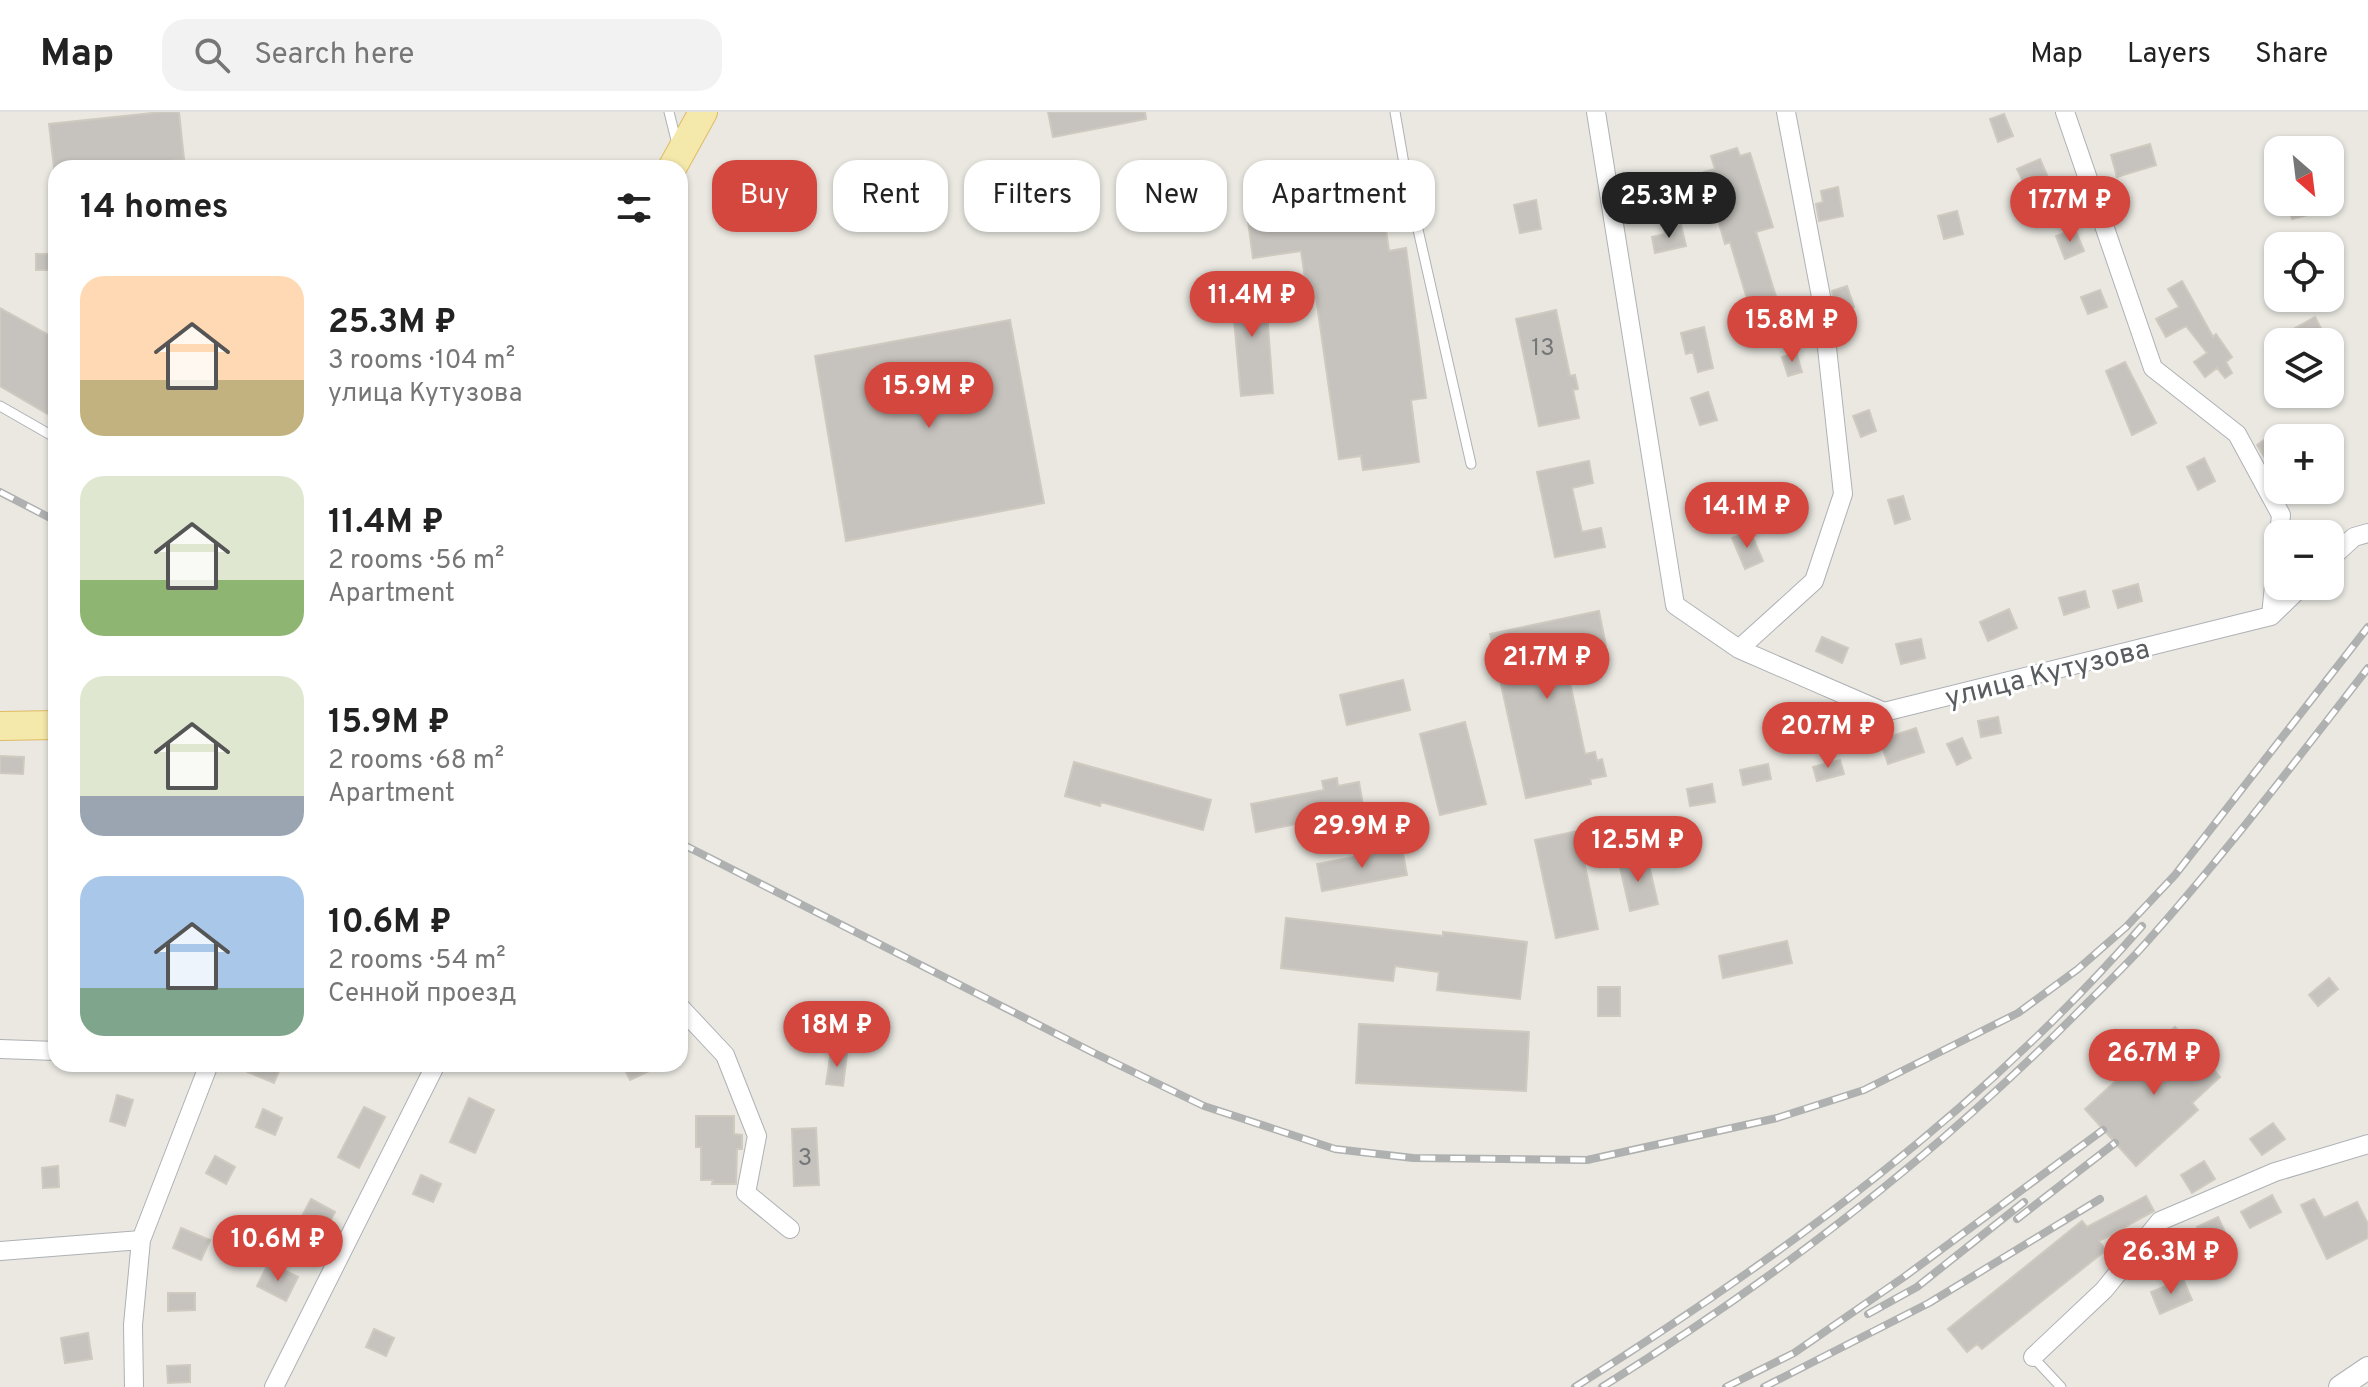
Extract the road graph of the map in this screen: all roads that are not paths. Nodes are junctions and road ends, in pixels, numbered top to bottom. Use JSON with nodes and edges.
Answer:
{"nodes":[{"id":1,"x":669,"y":112,"type":"edge"},
{"id":2,"x":703,"y":112,"type":"edge"},
{"id":3,"x":1395,"y":112,"type":"edge"},
{"id":4,"x":1596,"y":112,"type":"edge"},
{"id":5,"x":1786,"y":112,"type":"edge"},
{"id":6,"x":2065,"y":112,"type":"edge"},
{"id":7,"x":676,"y":160,"type":"edge"},
{"id":8,"x":677,"y":160,"type":"edge"},
{"id":9,"x":0,"y":406,"type":"edge"},
{"id":10,"x":48,"y":433,"type":"edge"},
{"id":11,"x":1471,"y":464,"type":"dead end"},
{"id":12,"x":2280,"y":520,"type":"edge"},
{"id":13,"x":2368,"y":533,"type":"edge"},
{"id":14,"x":2344,"y":546,"type":"edge"},
{"id":15,"x":2273,"y":600,"type":"edge"},
{"id":16,"x":2288,"y":600,"type":"edge"},
{"id":17,"x":2271,"y":616,"type":"junction"},
{"id":18,"x":1739,"y":649,"type":"junction"},
{"id":19,"x":48,"y":725,"type":"edge"},
{"id":20,"x":0,"y":726,"type":"edge"},
{"id":21,"x":688,"y":1016,"type":"edge"},
{"id":22,"x":0,"y":1049,"type":"edge"},
{"id":23,"x":48,"y":1051,"type":"edge"},
{"id":24,"x":206,"y":1072,"type":"edge"},
{"id":25,"x":432,"y":1072,"type":"edge"},
{"id":26,"x":2368,"y":1144,"type":"edge"},
{"id":27,"x":790,"y":1229,"type":"dead end"},
{"id":28,"x":141,"y":1240,"type":"junction"},
{"id":29,"x":0,"y":1251,"type":"edge"},
{"id":30,"x":2033,"y":1357,"type":"joint"},
{"id":31,"x":2368,"y":1368,"type":"edge"},
{"id":32,"x":134,"y":1387,"type":"edge"},
{"id":33,"x":274,"y":1387,"type":"edge"},
{"id":34,"x":2061,"y":1387,"type":"edge"},
{"id":35,"x":2340,"y":1387,"type":"edge"}],
"edges":[{"from":1,"to":7,"type":"lane"},
{"from":2,"to":8,"type":"main road"},
{"from":3,"to":11,"type":"lane"},
{"from":4,"to":18,"type":"street","name":"улица Кутузова"},
{"from":5,"to":18,"type":"street"},
{"from":6,"to":12,"type":"street"},
{"from":9,"to":10,"type":"lane"},
{"from":13,"to":14,"type":"street"},
{"from":15,"to":17,"type":"street"},
{"from":16,"to":17,"type":"street"},
{"from":17,"to":18,"type":"street","name":"улица Кутузова"},
{"from":19,"to":20,"type":"main road"},
{"from":21,"to":27,"type":"street"},
{"from":22,"to":23,"type":"street"},
{"from":24,"to":28,"type":"street"},
{"from":25,"to":33,"type":"street"},
{"from":26,"to":30,"type":"street"},
{"from":28,"to":29,"type":"street"},
{"from":28,"to":32,"type":"street"},
{"from":30,"to":34,"type":"lane"},
{"from":31,"to":35,"type":"street"}]}
